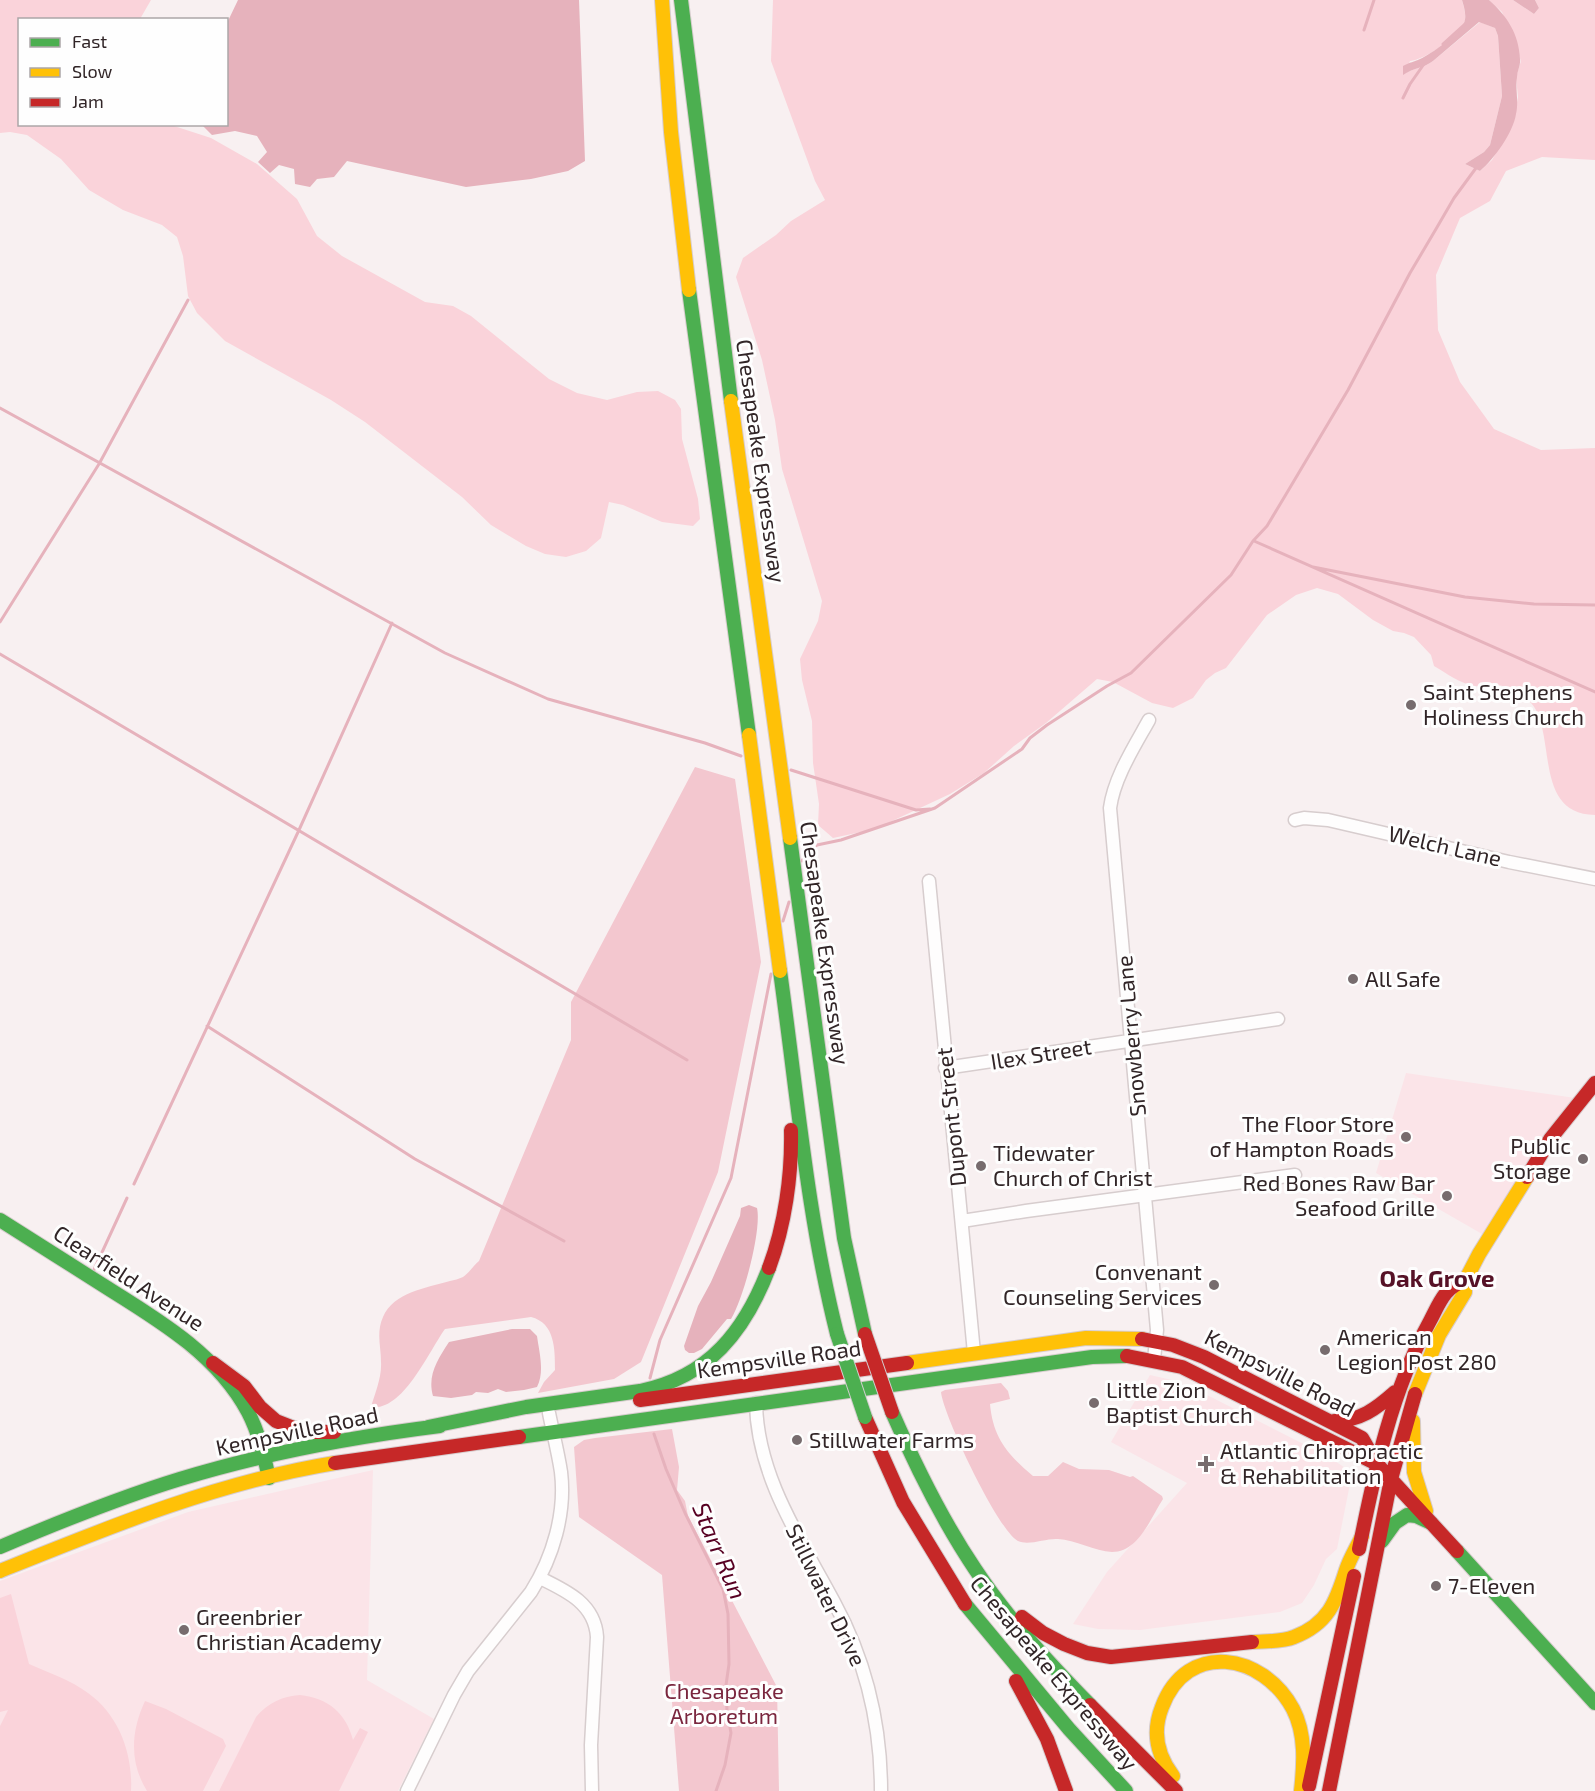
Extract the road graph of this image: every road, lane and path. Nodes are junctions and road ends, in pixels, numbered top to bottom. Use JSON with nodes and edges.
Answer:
{"nodes":[{"id":1,"x":662,"y":0,"type":"edge"},
{"id":2,"x":681,"y":0,"type":"edge"},
{"id":3,"x":1149,"y":720,"type":"dead end"},
{"id":4,"x":1295,"y":820,"type":"dead end"},
{"id":5,"x":1595,"y":879,"type":"edge"},
{"id":6,"x":929,"y":881,"type":"dead end"},
{"id":7,"x":778,"y":959,"type":"junction"},
{"id":8,"x":1278,"y":1019,"type":"dead end"},
{"id":9,"x":1131,"y":1040,"type":"junction"},
{"id":10,"x":945,"y":1068,"type":"junction"},
{"id":11,"x":1595,"y":1083,"type":"edge"},
{"id":12,"x":1295,"y":1175,"type":"dead end"},
{"id":13,"x":1144,"y":1194,"type":"junction"},
{"id":14,"x":0,"y":1220,"type":"edge"},
{"id":15,"x":962,"y":1221,"type":"junction"},
{"id":16,"x":1465,"y":1281,"type":"junction"},
{"id":17,"x":1157,"y":1341,"type":"junction"},
{"id":18,"x":974,"y":1353,"type":"junction"},
{"id":19,"x":1154,"y":1360,"type":"junction"},
{"id":20,"x":213,"y":1363,"type":"junction"},
{"id":21,"x":823,"y":1375,"type":"junction"},
{"id":22,"x":1397,"y":1391,"type":"junction"},
{"id":23,"x":1415,"y":1394,"type":"junction"},
{"id":24,"x":756,"y":1403,"type":"junction"},
{"id":25,"x":549,"y":1413,"type":"junction"},
{"id":26,"x":1332,"y":1421,"type":"junction"},
{"id":27,"x":428,"y":1427,"type":"junction"},
{"id":28,"x":396,"y":1432,"type":"junction"},
{"id":29,"x":553,"y":1432,"type":"junction"},
{"id":30,"x":266,"y":1456,"type":"junction"},
{"id":31,"x":1377,"y":1464,"type":"junction"},
{"id":32,"x":269,"y":1478,"type":"junction"},
{"id":33,"x":1391,"y":1479,"type":"junction"},
{"id":34,"x":1432,"y":1522,"type":"junction"},
{"id":35,"x":1362,"y":1536,"type":"junction"},
{"id":36,"x":0,"y":1547,"type":"edge"},
{"id":37,"x":1378,"y":1547,"type":"junction"},
{"id":38,"x":0,"y":1571,"type":"edge"},
{"id":39,"x":540,"y":1578,"type":"junction"},
{"id":40,"x":982,"y":1579,"type":"junction"},
{"id":41,"x":990,"y":1636,"type":"junction"},
{"id":42,"x":1595,"y":1703,"type":"edge"},
{"id":43,"x":407,"y":1791,"type":"edge"},
{"id":44,"x":592,"y":1791,"type":"edge"},
{"id":45,"x":881,"y":1791,"type":"edge"},
{"id":46,"x":1066,"y":1791,"type":"edge"},
{"id":47,"x":1126,"y":1791,"type":"edge"},
{"id":48,"x":1176,"y":1791,"type":"edge"},
{"id":49,"x":1185,"y":1791,"type":"edge"},
{"id":50,"x":1301,"y":1791,"type":"edge"},
{"id":51,"x":1308,"y":1791,"type":"edge"},
{"id":52,"x":1329,"y":1791,"type":"edge"}],
"edges":[{"from":1,"to":7,"type":"main road","name":"Chesapeake Expressway"},
{"from":2,"to":40,"type":"main road","name":"Chesapeake Expressway","bridge":true},
{"from":3,"to":9,"type":"street","name":"Snowberry Lane"},
{"from":4,"to":5,"type":"street","name":"Welch Lane"},
{"from":6,"to":10,"type":"street","name":"Dupont Street"},
{"from":7,"to":27,"type":"main road"},
{"from":7,"to":41,"type":"main road","name":"Chesapeake Expressway","bridge":true},
{"from":8,"to":9,"type":"street","name":"Ilex Street"},
{"from":9,"to":10,"type":"street","name":"Ilex Street"},
{"from":9,"to":13,"type":"street","name":"Snowberry Lane"},
{"from":10,"to":15,"type":"street","name":"Dupont Street"},
{"from":11,"to":16,"type":"main road"},
{"from":12,"to":13,"type":"street"},
{"from":13,"to":15,"type":"street"},
{"from":13,"to":17,"type":"street","name":"Snowberry Lane"},
{"from":14,"to":20,"type":"main road","name":"Clearfield Avenue"},
{"from":15,"to":18,"type":"street","name":"Dupont Street"},
{"from":16,"to":22,"type":"main road"},
{"from":16,"to":23,"type":"main road"},
{"from":17,"to":18,"type":"main road","name":"Kempsville Road"},
{"from":17,"to":19,"type":"street","name":"Snowberry Lane"},
{"from":17,"to":26,"type":"main road","name":"Kempsville Road"},
{"from":18,"to":21,"type":"main road","name":"Kempsville Road"},
{"from":19,"to":24,"type":"main road","name":"Kempsville Road"},
{"from":19,"to":31,"type":"main road","name":"Kempsville Road"},
{"from":20,"to":28,"type":"main road"},
{"from":20,"to":30,"type":"main road","name":"Clearfield Avenue"},
{"from":21,"to":24,"type":"main road"},
{"from":21,"to":25,"type":"main road","name":"Kempsville Road"},
{"from":22,"to":26,"type":"main road"},
{"from":22,"to":31,"type":"main road"},
{"from":23,"to":33,"type":"main road"},
{"from":23,"to":34,"type":"main road"},
{"from":24,"to":29,"type":"main road","name":"Kempsville Road"},
{"from":24,"to":45,"type":"street","name":"Stillwater Drive"},
{"from":25,"to":27,"type":"main road","name":"Kempsville Road"},
{"from":25,"to":29,"type":"street"},
{"from":26,"to":31,"type":"main road","name":"Kempsville Road"},
{"from":27,"to":28,"type":"main road","name":"Kempsville Road"},
{"from":28,"to":30,"type":"main road","name":"Kempsville Road"},
{"from":29,"to":32,"type":"main road","name":"Kempsville Road"},
{"from":29,"to":39,"type":"street"},
{"from":30,"to":32,"type":"main road","name":"Clearfield Avenue"},
{"from":30,"to":36,"type":"main road","name":"Kempsville Road"},
{"from":31,"to":33,"type":"main road"},
{"from":31,"to":35,"type":"main road"},
{"from":32,"to":38,"type":"main road","name":"Kempsville Road"},
{"from":33,"to":34,"type":"main road"},
{"from":33,"to":37,"type":"main road"},
{"from":34,"to":37,"type":"main road"},
{"from":34,"to":42,"type":"main road"},
{"from":35,"to":40,"type":"main road"},
{"from":35,"to":51,"type":"main road"},
{"from":37,"to":52,"type":"main road"},
{"from":39,"to":43,"type":"street"},
{"from":39,"to":44,"type":"street"},
{"from":40,"to":48,"type":"main road","name":"Chesapeake Expressway"},
{"from":41,"to":46,"type":"main road"},
{"from":41,"to":47,"type":"main road","name":"Chesapeake Expressway"},
{"from":49,"to":50,"type":"main road"}]}
